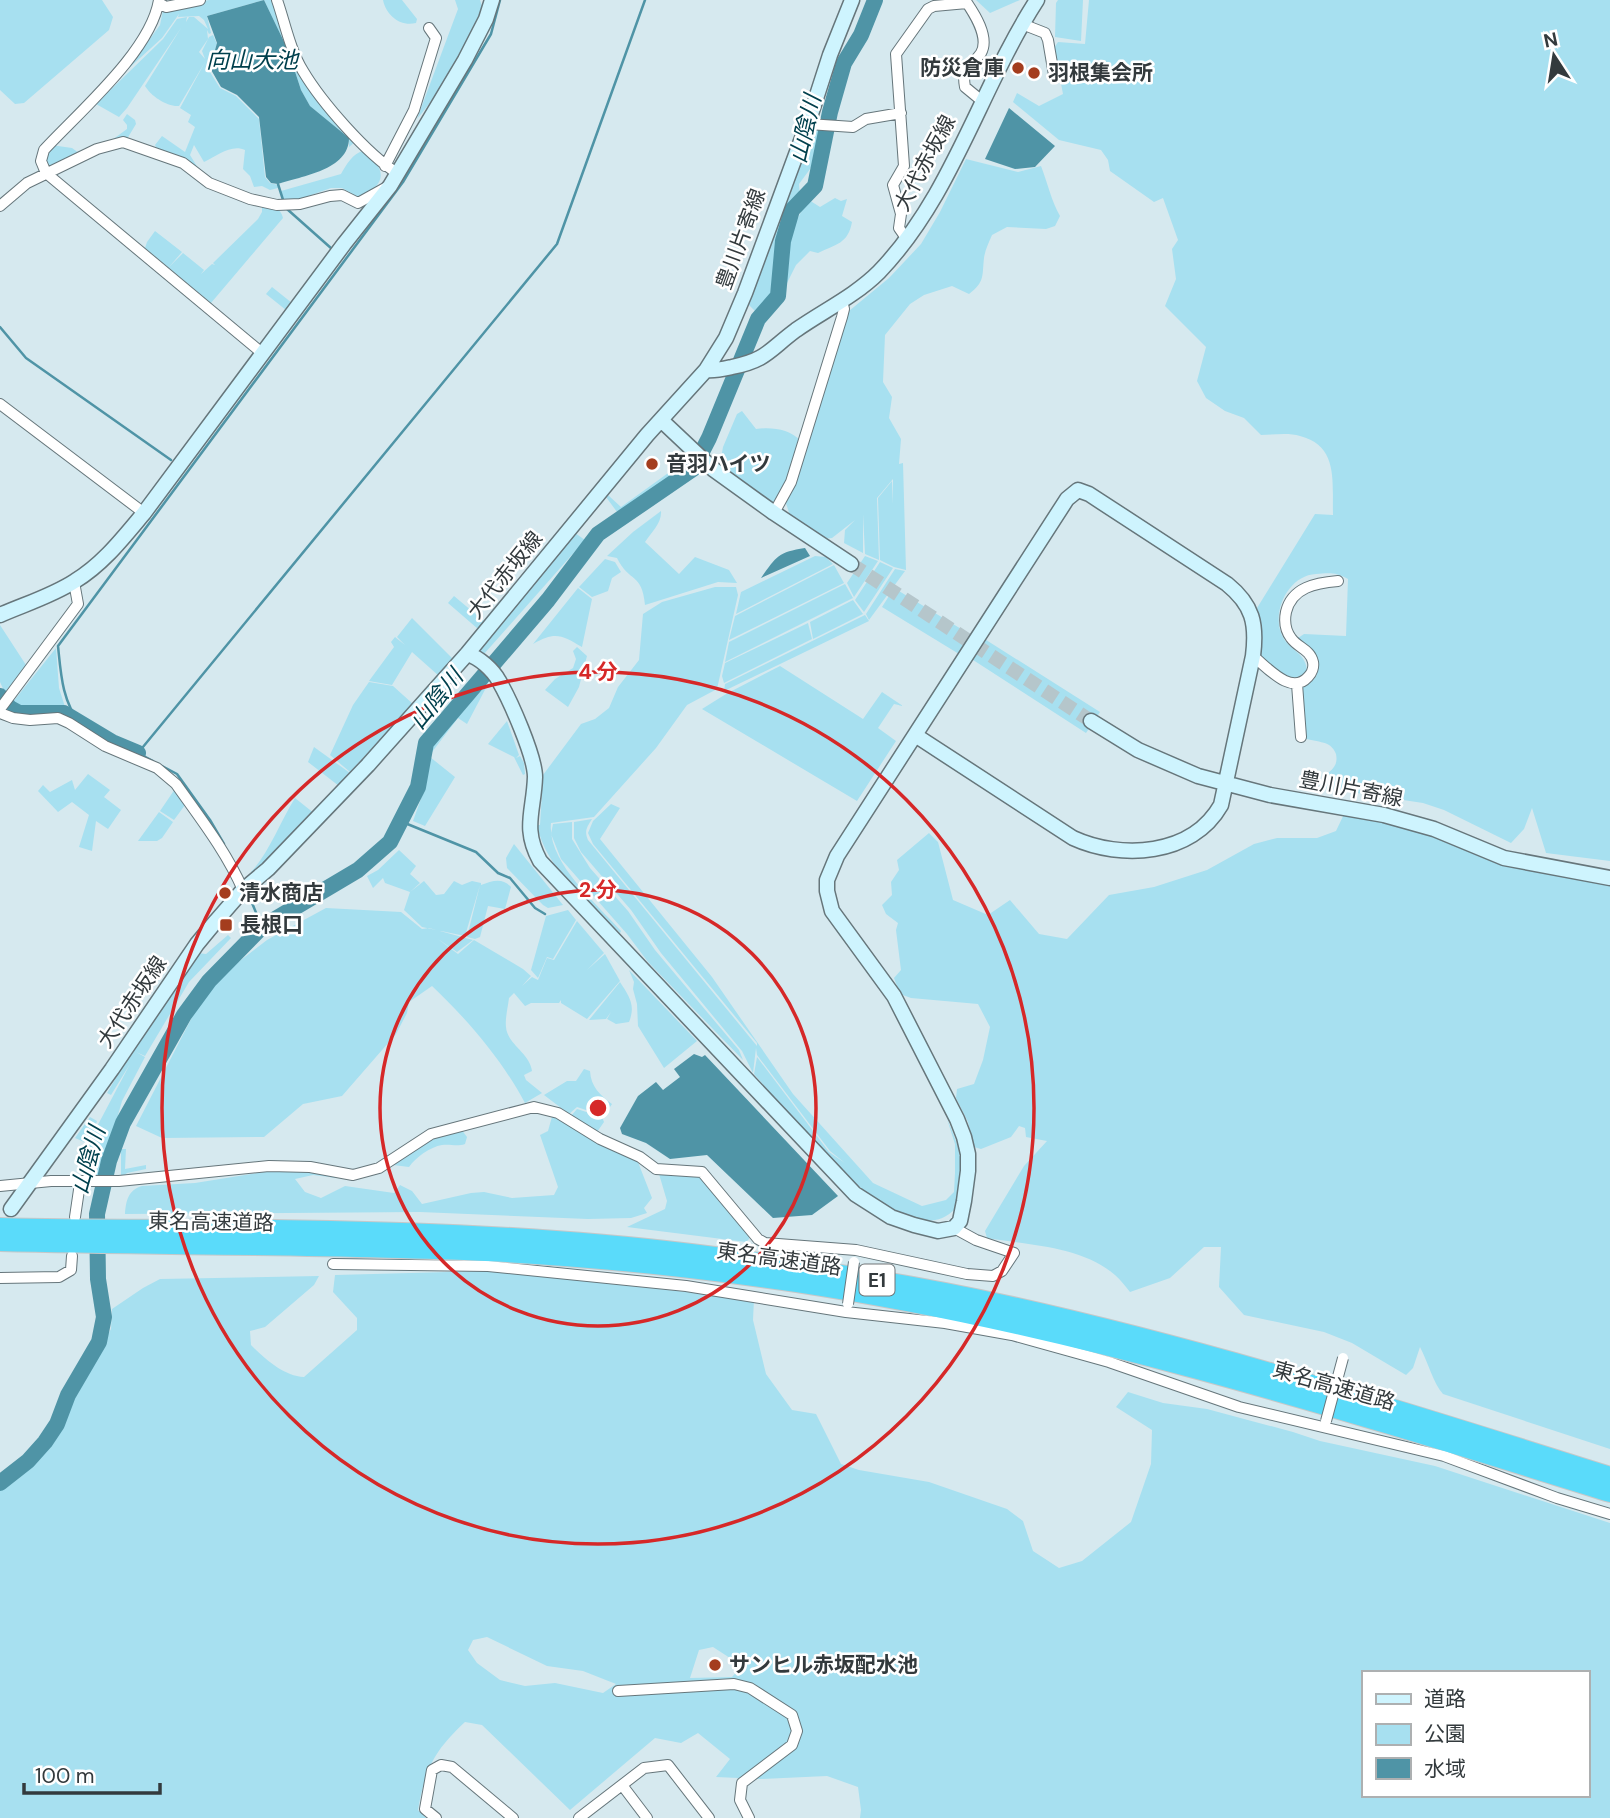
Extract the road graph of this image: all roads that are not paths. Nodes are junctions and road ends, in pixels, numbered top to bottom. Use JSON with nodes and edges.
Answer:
{"nodes":[{"id":1,"x":200,"y":0,"type":"edge"},
{"id":2,"x":277,"y":0,"type":"edge"},
{"id":3,"x":492,"y":0,"type":"edge"},
{"id":4,"x":852,"y":0,"type":"edge"},
{"id":5,"x":1037,"y":0,"type":"edge"},
{"id":6,"x":966,"y":1,"type":"edge"},
{"id":7,"x":159,"y":2,"type":"edge"},
{"id":8,"x":179,"y":2,"type":"edge"},
{"id":9,"x":1022,"y":24,"type":"junction"},
{"id":10,"x":429,"y":28,"type":"dead end"},
{"id":11,"x":1054,"y":75,"type":"dead end"},
{"id":12,"x":982,"y":101,"type":"junction"},
{"id":13,"x":901,"y":113,"type":"junction"},
{"id":14,"x":815,"y":124,"type":"junction"},
{"id":15,"x":46,"y":173,"type":"junction"},
{"id":16,"x":391,"y":175,"type":"junction"},
{"id":17,"x":0,"y":206,"type":"edge"},
{"id":18,"x":906,"y":238,"type":"junction"},
{"id":19,"x":842,"y":301,"type":"junction"},
{"id":20,"x":262,"y":353,"type":"junction"},
{"id":21,"x":710,"y":370,"type":"junction"},
{"id":22,"x":0,"y":404,"type":"edge"},
{"id":23,"x":661,"y":420,"type":"junction"},
{"id":24,"x":144,"y":513,"type":"junction"},
{"id":25,"x":774,"y":513,"type":"junction"},
{"id":26,"x":851,"y":564,"type":"tunnel mouth"},
{"id":27,"x":1338,"y":581,"type":"dead end"},
{"id":28,"x":74,"y":582,"type":"junction"},
{"id":29,"x":0,"y":615,"type":"edge"},
{"id":30,"x":471,"y":655,"type":"junction"},
{"id":31,"x":1253,"y":656,"type":"junction"},
{"id":32,"x":1297,"y":684,"type":"junction"},
{"id":33,"x":0,"y":709,"type":"edge"},
{"id":34,"x":1091,"y":721,"type":"tunnel mouth"},
{"id":35,"x":915,"y":735,"type":"junction"},
{"id":36,"x":1301,"y":737,"type":"dead end"},
{"id":37,"x":1227,"y":784,"type":"junction"},
{"id":38,"x":1610,"y":878,"type":"edge"},
{"id":39,"x":243,"y":890,"type":"junction"},
{"id":40,"x":84,"y":1182,"type":"junction"},
{"id":41,"x":29,"y":1183,"type":"junction"},
{"id":42,"x":0,"y":1186,"type":"edge"},
{"id":43,"x":11,"y":1209,"type":"dead end"},
{"id":44,"x":0,"y":1227,"type":"edge"},
{"id":45,"x":954,"y":1228,"type":"junction"},
{"id":46,"x":75,"y":1236,"type":"junction"},
{"id":47,"x":120,"y":1236,"type":"junction"},
{"id":48,"x":0,"y":1242,"type":"edge"},
{"id":49,"x":856,"y":1250,"type":"junction"},
{"id":50,"x":333,"y":1264,"type":"dead end"},
{"id":51,"x":0,"y":1278,"type":"edge"},
{"id":52,"x":847,"y":1308,"type":"junction"},
{"id":53,"x":1343,"y":1358,"type":"dead end"},
{"id":54,"x":1325,"y":1424,"type":"junction"},
{"id":55,"x":1610,"y":1476,"type":"edge"},
{"id":56,"x":1610,"y":1493,"type":"edge"},
{"id":57,"x":1610,"y":1514,"type":"edge"},
{"id":58,"x":618,"y":1690,"type":"dead end"},
{"id":59,"x":622,"y":1785,"type":"junction"},
{"id":60,"x":583,"y":1817,"type":"edge"},
{"id":61,"x":436,"y":1818,"type":"edge"},
{"id":62,"x":513,"y":1818,"type":"edge"},
{"id":63,"x":648,"y":1818,"type":"edge"},
{"id":64,"x":709,"y":1818,"type":"edge"},
{"id":65,"x":749,"y":1818,"type":"edge"}],
"edges":[{"from":1,"to":8,"type":"street"},
{"from":2,"to":16,"type":"street"},
{"from":3,"to":16,"type":"street"},
{"from":4,"to":14,"type":"street","name":"豊川片寄線"},
{"from":5,"to":9,"type":"street","name":"大代赤坂線"},
{"from":6,"to":12,"type":"street"},
{"from":6,"to":13,"type":"street"},
{"from":7,"to":8,"type":"street"},
{"from":7,"to":15,"type":"street"},
{"from":9,"to":11,"type":"street"},
{"from":9,"to":12,"type":"street","name":"大代赤坂線"},
{"from":10,"to":16,"type":"street"},
{"from":12,"to":18,"type":"street","name":"大代赤坂線"},
{"from":13,"to":14,"type":"street"},
{"from":13,"to":18,"type":"street"},
{"from":14,"to":21,"type":"street","name":"豊川片寄線"},
{"from":15,"to":16,"type":"street"},
{"from":15,"to":17,"type":"street"},
{"from":15,"to":20,"type":"street"},
{"from":16,"to":20,"type":"street"},
{"from":18,"to":19,"type":"street","name":"大代赤坂線"},
{"from":19,"to":21,"type":"street","name":"大代赤坂線"},
{"from":19,"to":25,"type":"street"},
{"from":20,"to":24,"type":"street"},
{"from":21,"to":23,"type":"street","name":"大代赤坂線"},
{"from":22,"to":24,"type":"street"},
{"from":23,"to":25,"type":"street"},
{"from":23,"to":30,"type":"street","name":"大代赤坂線"},
{"from":24,"to":28,"type":"street"},
{"from":25,"to":26,"type":"street"},
{"from":27,"to":32,"type":"street"},
{"from":28,"to":29,"type":"street"},
{"from":28,"to":33,"type":"street"},
{"from":30,"to":39,"type":"street","name":"大代赤坂線"},
{"from":30,"to":45,"type":"street"},
{"from":31,"to":32,"type":"street"},
{"from":31,"to":35,"type":"street"},
{"from":31,"to":37,"type":"street"},
{"from":32,"to":36,"type":"street"},
{"from":33,"to":39,"type":"street"},
{"from":34,"to":37,"type":"street","name":"豊川片寄線"},
{"from":35,"to":37,"type":"street"},
{"from":35,"to":45,"type":"street"},
{"from":37,"to":38,"type":"street","name":"豊川片寄線"},
{"from":39,"to":41,"type":"street","name":"大代赤坂線"},
{"from":40,"to":41,"type":"street"},
{"from":40,"to":46,"type":"street"},
{"from":40,"to":49,"type":"street"},
{"from":41,"to":42,"type":"street"},
{"from":41,"to":43,"type":"street","name":"大代赤坂線"},
{"from":44,"to":46,"type":"highway","name":"東名高速道路","number":"E1"},
{"from":45,"to":49,"type":"street"},
{"from":46,"to":47,"type":"highway","name":"東名高速道路","number":"E1"},
{"from":46,"to":48,"type":"highway","name":"東名高速道路","number":"E1"},
{"from":46,"to":51,"type":"street"},
{"from":47,"to":55,"type":"highway","name":"東名高速道路","number":"E1"},
{"from":47,"to":56,"type":"highway","name":"東名高速道路","number":"E1"},
{"from":49,"to":52,"type":"street","bridge":true},
{"from":50,"to":52,"type":"street"},
{"from":52,"to":54,"type":"street"},
{"from":53,"to":54,"type":"street","bridge":true},
{"from":54,"to":57,"type":"street"},
{"from":58,"to":65,"type":"street"},
{"from":59,"to":60,"type":"street"},
{"from":59,"to":63,"type":"street"},
{"from":59,"to":64,"type":"street"},
{"from":61,"to":62,"type":"street"}]}
